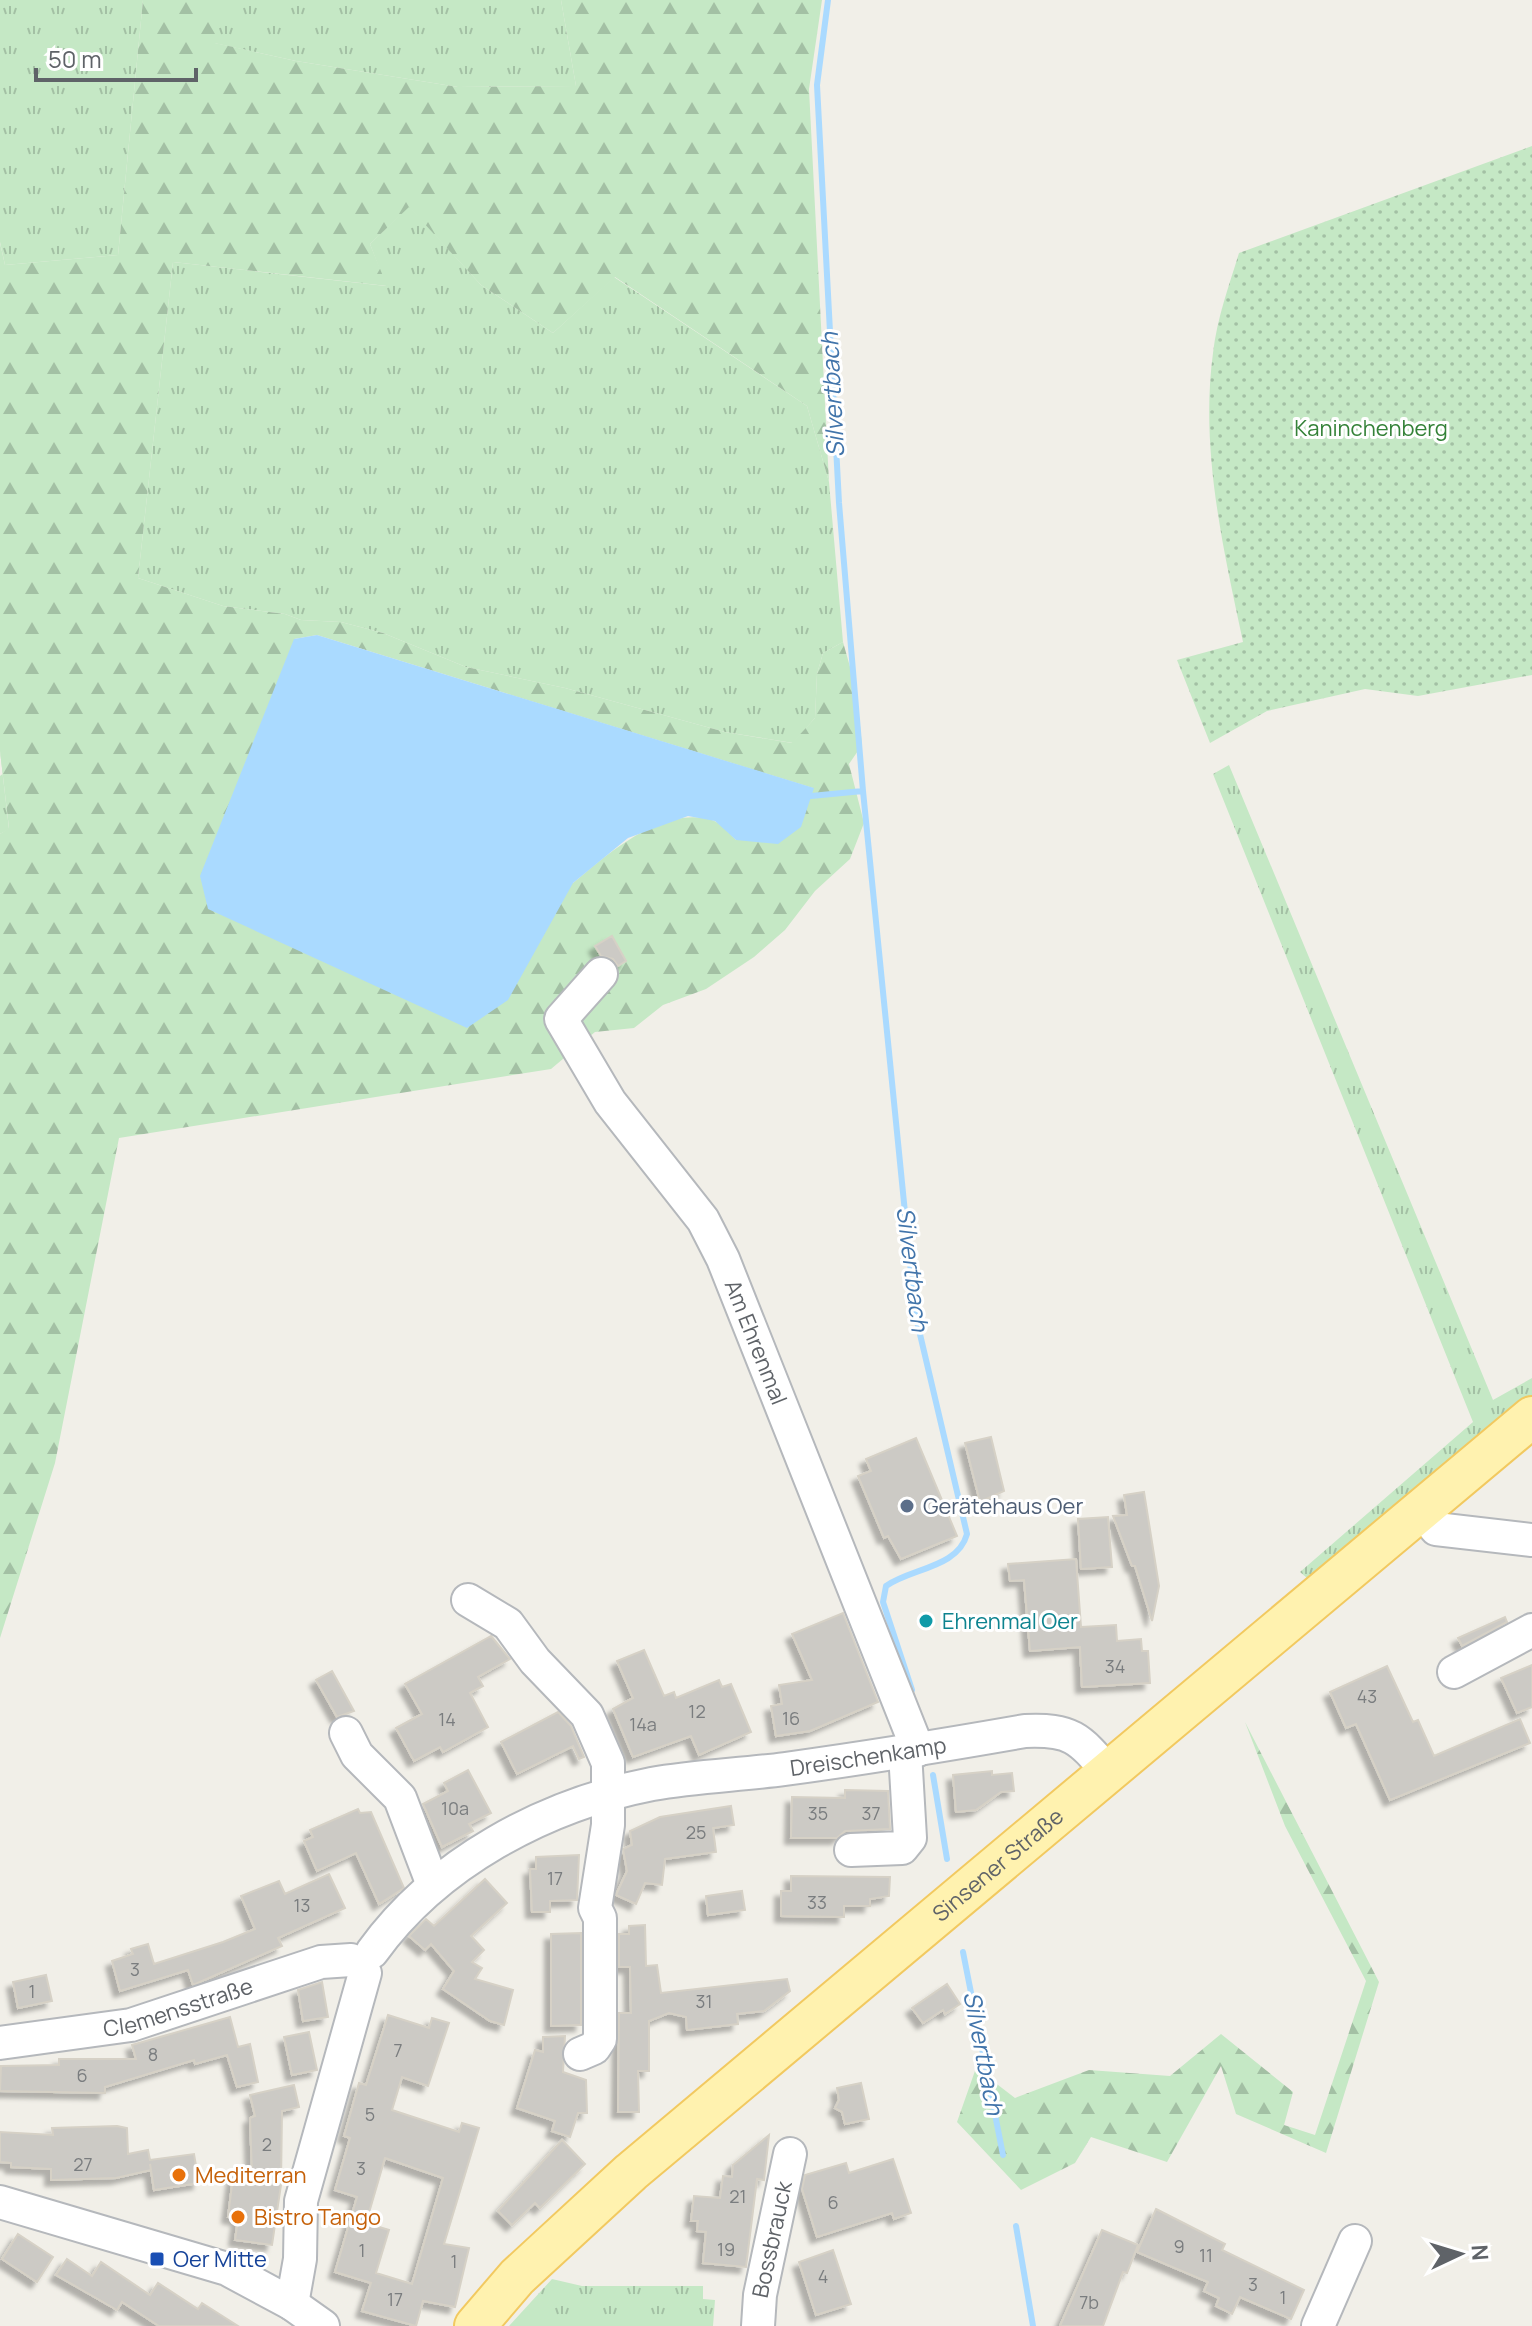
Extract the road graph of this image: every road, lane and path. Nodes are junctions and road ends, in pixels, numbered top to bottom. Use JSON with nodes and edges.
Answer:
{"nodes":[{"id":1,"x":601,"y":974,"type":"dead end"},
{"id":2,"x":1532,"y":1417,"type":"edge"},
{"id":3,"x":1422,"y":1511,"type":"junction"},
{"id":4,"x":1532,"y":1540,"type":"edge"},
{"id":5,"x":468,"y":1600,"type":"dead end"},
{"id":6,"x":1532,"y":1630,"type":"edge"},
{"id":7,"x":1454,"y":1672,"type":"dead end"},
{"id":8,"x":346,"y":1733,"type":"dead end"},
{"id":9,"x":912,"y":1751,"type":"junction"},
{"id":10,"x":1109,"y":1773,"type":"junction"},
{"id":11,"x":611,"y":1796,"type":"junction"},
{"id":12,"x":851,"y":1850,"type":"dead end"},
{"id":13,"x":433,"y":1885,"type":"junction"},
{"id":14,"x":363,"y":1962,"type":"junction"},
{"id":15,"x":0,"y":2043,"type":"edge"},
{"id":16,"x":580,"y":2054,"type":"dead end"},
{"id":17,"x":790,"y":2154,"type":"dead end"},
{"id":18,"x":0,"y":2202,"type":"edge"},
{"id":19,"x":1355,"y":2241,"type":"dead end"},
{"id":20,"x":292,"y":2304,"type":"junction"},
{"id":21,"x":323,"y":2326,"type":"edge"},
{"id":22,"x":475,"y":2326,"type":"edge"},
{"id":23,"x":758,"y":2326,"type":"edge"},
{"id":24,"x":1318,"y":2326,"type":"edge"}],
"edges":[{"from":1,"to":9,"type":"street","name":"Am Ehrenmal"},
{"from":2,"to":3,"type":"main road","name":"Sinsener Straße"},
{"from":3,"to":4,"type":"street"},
{"from":3,"to":10,"type":"main road","name":"Sinsener Straße"},
{"from":5,"to":11,"type":"street"},
{"from":6,"to":7,"type":"street"},
{"from":8,"to":13,"type":"street"},
{"from":9,"to":10,"type":"street","name":"Dreischenkamp"},
{"from":9,"to":11,"type":"street","name":"Dreischenkamp"},
{"from":9,"to":12,"type":"street"},
{"from":10,"to":22,"type":"main road","name":"Sinsener Straße"},
{"from":11,"to":13,"type":"street","name":"Dreischenkamp"},
{"from":11,"to":16,"type":"street"},
{"from":13,"to":14,"type":"street","name":"Dreischenkamp"},
{"from":14,"to":15,"type":"street","name":"Clemensstraße"},
{"from":14,"to":20,"type":"street","name":"Dreischenkamp"},
{"from":17,"to":23,"type":"street","name":"Bossbrauck"},
{"from":18,"to":20,"type":"street"},
{"from":19,"to":24,"type":"street"},
{"from":20,"to":21,"type":"street"}]}
